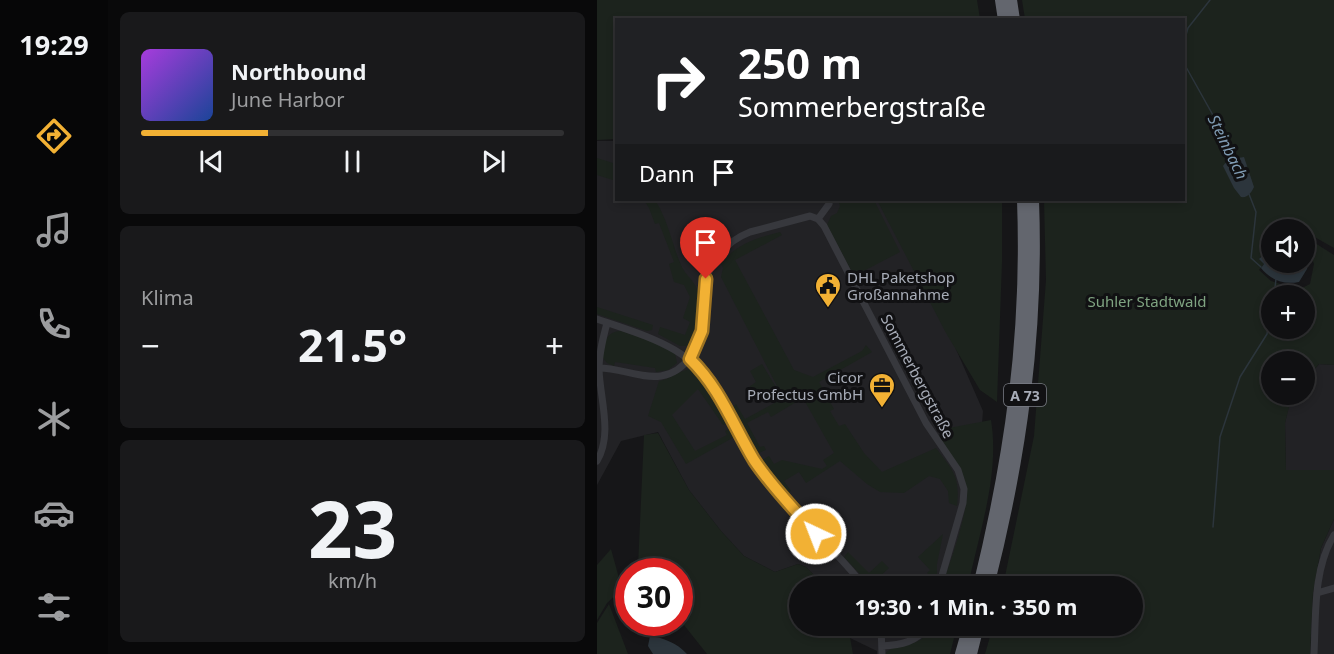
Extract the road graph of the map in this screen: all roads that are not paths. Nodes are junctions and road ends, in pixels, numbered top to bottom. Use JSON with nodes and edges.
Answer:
{"nodes":[{"id":1,"x":1006,"y":0,"type":"edge"},
{"id":2,"x":1004,"y":18,"type":"edge"},
{"id":3,"x":1013,"y":18,"type":"edge"},
{"id":4,"x":1023,"y":201,"type":"edge"},
{"id":5,"x":1033,"y":201,"type":"edge"},
{"id":6,"x":829,"y":204,"type":"dead end"},
{"id":7,"x":818,"y":219,"type":"junction"},
{"id":8,"x":597,"y":319,"type":"edge"},
{"id":9,"x":607,"y":323,"type":"junction"},
{"id":10,"x":690,"y":359,"type":"junction"},
{"id":11,"x":598,"y":368,"type":"edge"},
{"id":12,"x":597,"y":461,"type":"edge"},
{"id":13,"x":1334,"y":535,"type":"edge"},
{"id":14,"x":855,"y":576,"type":"edge"},
{"id":15,"x":942,"y":576,"type":"edge"},
{"id":16,"x":981,"y":576,"type":"edge"},
{"id":17,"x":990,"y":576,"type":"edge"},
{"id":18,"x":1334,"y":588,"type":"edge"},
{"id":19,"x":1317,"y":593,"type":"junction"},
{"id":20,"x":882,"y":636,"type":"edge"},
{"id":21,"x":918,"y":636,"type":"edge"},
{"id":22,"x":966,"y":636,"type":"edge"},
{"id":23,"x":976,"y":636,"type":"edge"},
{"id":24,"x":882,"y":645,"type":"junction"},
{"id":25,"x":882,"y":654,"type":"edge"},
{"id":26,"x":961,"y":654,"type":"edge"},
{"id":27,"x":971,"y":654,"type":"edge"},
{"id":28,"x":1314,"y":654,"type":"edge"}],
"edges":[{"from":1,"to":2,"type":"highway"},
{"from":1,"to":3,"type":"highway"},
{"from":4,"to":16,"type":"highway","number":"A 73"},
{"from":5,"to":17,"type":"highway","number":"A 73"},
{"from":6,"to":7,"type":"street"},
{"from":7,"to":10,"type":"street"},
{"from":7,"to":15,"type":"street","name":"Sommerbergstraße"},
{"from":8,"to":9,"type":"street"},
{"from":9,"to":10,"type":"street"},
{"from":9,"to":11,"type":"street"},
{"from":10,"to":11,"type":"street"},
{"from":10,"to":14,"type":"street"},
{"from":11,"to":12,"type":"street"},
{"from":13,"to":19,"type":"street"},
{"from":18,"to":19,"type":"street"},
{"from":19,"to":28,"type":"street"},
{"from":20,"to":24,"type":"street"},
{"from":21,"to":24,"type":"street"},
{"from":22,"to":26,"type":"highway"},
{"from":23,"to":27,"type":"highway"},
{"from":24,"to":25,"type":"street"}]}
